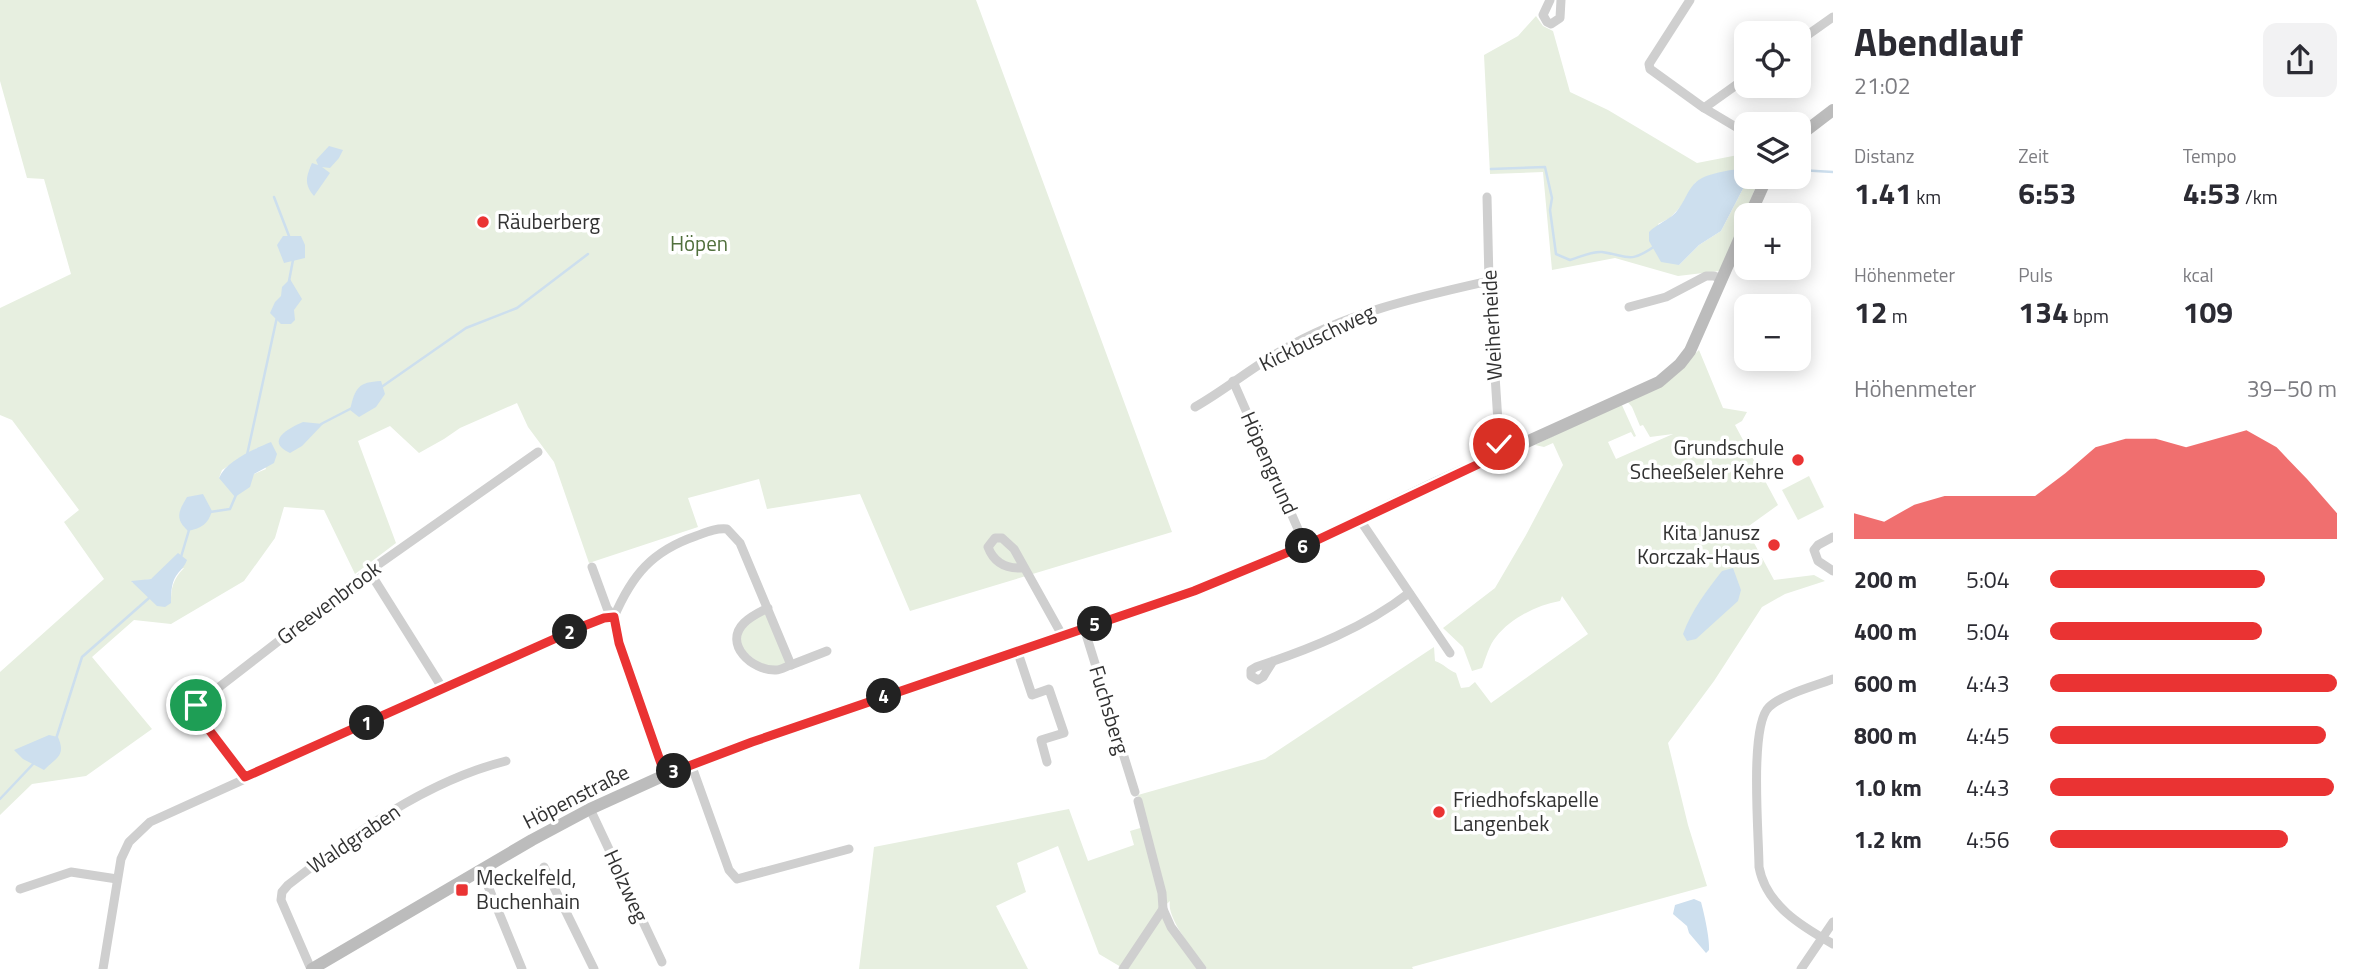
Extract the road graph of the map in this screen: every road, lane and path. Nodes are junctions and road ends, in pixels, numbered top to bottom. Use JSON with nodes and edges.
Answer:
{"nodes":[{"id":1,"x":1550,"y":0,"type":"edge"},
{"id":2,"x":1560,"y":0,"type":"edge"},
{"id":3,"x":1690,"y":0,"type":"edge"},
{"id":4,"x":1833,"y":17,"type":"edge"},
{"id":5,"x":1811,"y":33,"type":"edge"},
{"id":6,"x":1734,"y":87,"type":"edge"},
{"id":7,"x":1704,"y":108,"type":"junction"},
{"id":8,"x":1833,"y":110,"type":"edge"},
{"id":9,"x":1734,"y":126,"type":"edge"},
{"id":10,"x":1811,"y":127,"type":"edge"},
{"id":11,"x":1488,"y":197,"type":"dead end"},
{"id":12,"x":1734,"y":252,"type":"edge"},
{"id":13,"x":1722,"y":279,"type":"junction"},
{"id":14,"x":1489,"y":281,"type":"junction"},
{"id":15,"x":1629,"y":307,"type":"dead end"},
{"id":16,"x":1233,"y":381,"type":"junction"},
{"id":17,"x":1195,"y":407,"type":"dead end"},
{"id":18,"x":538,"y":452,"type":"dead end"},
{"id":19,"x":1502,"y":453,"type":"junction"},
{"id":20,"x":1360,"y":520,"type":"junction"},
{"id":21,"x":1833,"y":537,"type":"edge"},
{"id":22,"x":1305,"y":545,"type":"junction"},
{"id":23,"x":592,"y":567,"type":"dead end"},
{"id":24,"x":1023,"y":568,"type":"dead end"},
{"id":25,"x":369,"y":571,"type":"junction"},
{"id":26,"x":1833,"y":571,"type":"edge"},
{"id":27,"x":1409,"y":593,"type":"junction"},
{"id":28,"x":768,"y":608,"type":"junction"},
{"id":29,"x":614,"y":617,"type":"junction"},
{"id":30,"x":1084,"y":628,"type":"junction"},
{"id":31,"x":1062,"y":635,"type":"junction"},
{"id":32,"x":1017,"y":650,"type":"junction"},
{"id":33,"x":827,"y":651,"type":"dead end"},
{"id":34,"x":1450,"y":653,"type":"dead end"},
{"id":35,"x":1273,"y":661,"type":"dead end"},
{"id":36,"x":792,"y":665,"type":"junction"},
{"id":37,"x":1833,"y":679,"type":"edge"},
{"id":38,"x":443,"y":689,"type":"junction"},
{"id":39,"x":506,"y":761,"type":"dead end"},
{"id":40,"x":1047,"y":762,"type":"dead end"},
{"id":41,"x":691,"y":764,"type":"junction"},
{"id":42,"x":665,"y":775,"type":"junction"},
{"id":43,"x":245,"y":777,"type":"junction"},
{"id":44,"x":590,"y":809,"type":"junction"},
{"id":45,"x":849,"y":849,"type":"dead end"},
{"id":46,"x":544,"y":867,"type":"dead end"},
{"id":47,"x":481,"y":869,"type":"junction"},
{"id":48,"x":117,"y":879,"type":"junction"},
{"id":49,"x":20,"y":889,"type":"dead end"},
{"id":50,"x":1163,"y":909,"type":"junction"},
{"id":51,"x":1833,"y":922,"type":"edge"},
{"id":52,"x":1824,"y":938,"type":"junction"},
{"id":53,"x":1833,"y":944,"type":"edge"},
{"id":54,"x":662,"y":962,"type":"dead end"},
{"id":55,"x":103,"y":969,"type":"edge"},
{"id":56,"x":311,"y":969,"type":"edge"},
{"id":57,"x":522,"y":969,"type":"edge"},
{"id":58,"x":594,"y":969,"type":"edge"},
{"id":59,"x":1123,"y":969,"type":"edge"},
{"id":60,"x":1202,"y":969,"type":"edge"},
{"id":61,"x":1801,"y":969,"type":"edge"}],
"edges":[{"from":1,"to":2,"type":"street"},
{"from":3,"to":7,"type":"street"},
{"from":4,"to":5,"type":"street"},
{"from":6,"to":7,"type":"street"},
{"from":7,"to":9,"type":"street"},
{"from":8,"to":10,"type":"main road"},
{"from":11,"to":14,"type":"street","name":"Weiherheide"},
{"from":12,"to":13,"type":"main road","name":"Höpenstraße"},
{"from":13,"to":15,"type":"street"},
{"from":13,"to":19,"type":"main road","name":"Höpenstraße"},
{"from":14,"to":16,"type":"street","name":"Kickbuschweg"},
{"from":14,"to":19,"type":"street","name":"Weiherheide"},
{"from":16,"to":17,"type":"street","name":"Kickbuschweg"},
{"from":16,"to":22,"type":"street","name":"Höpengrund"},
{"from":18,"to":25,"type":"street","name":"Greevenbrook"},
{"from":19,"to":20,"type":"main road","name":"Höpenstraße"},
{"from":20,"to":22,"type":"main road","name":"Höpenstraße"},
{"from":20,"to":27,"type":"street"},
{"from":21,"to":26,"type":"street"},
{"from":22,"to":30,"type":"main road","name":"Höpenstraße"},
{"from":23,"to":29,"type":"street"},
{"from":24,"to":31,"type":"street"},
{"from":25,"to":38,"type":"street"},
{"from":25,"to":43,"type":"street","name":"Greevenbrook"},
{"from":27,"to":34,"type":"street"},
{"from":27,"to":35,"type":"street"},
{"from":28,"to":29,"type":"street"},
{"from":28,"to":36,"type":"street"},
{"from":28,"to":36,"type":"street"},
{"from":29,"to":38,"type":"street"},
{"from":29,"to":42,"type":"street"},
{"from":30,"to":31,"type":"main road","name":"Höpenstraße"},
{"from":30,"to":50,"type":"street","name":"Fuchsberg"},
{"from":31,"to":32,"type":"main road","name":"Höpenstraße"},
{"from":32,"to":40,"type":"street"},
{"from":32,"to":41,"type":"main road","name":"Höpenstraße"},
{"from":33,"to":36,"type":"street"},
{"from":37,"to":52,"type":"street"},
{"from":38,"to":43,"type":"street"},
{"from":39,"to":56,"type":"street","name":"Waldgraben"},
{"from":41,"to":42,"type":"main road","name":"Höpenstraße"},
{"from":41,"to":45,"type":"street"},
{"from":42,"to":44,"type":"main road","name":"Höpenstraße"},
{"from":43,"to":48,"type":"street"},
{"from":44,"to":47,"type":"main road","name":"Höpenstraße"},
{"from":44,"to":54,"type":"street","name":"Holzweg"},
{"from":46,"to":58,"type":"street"},
{"from":47,"to":56,"type":"main road","name":"Höpenstraße"},
{"from":47,"to":57,"type":"street"},
{"from":48,"to":49,"type":"street"},
{"from":48,"to":55,"type":"street"},
{"from":50,"to":59,"type":"street"},
{"from":50,"to":60,"type":"street","name":"Fuchsberg"},
{"from":51,"to":52,"type":"street"},
{"from":52,"to":53,"type":"street"},
{"from":52,"to":61,"type":"street"}]}
